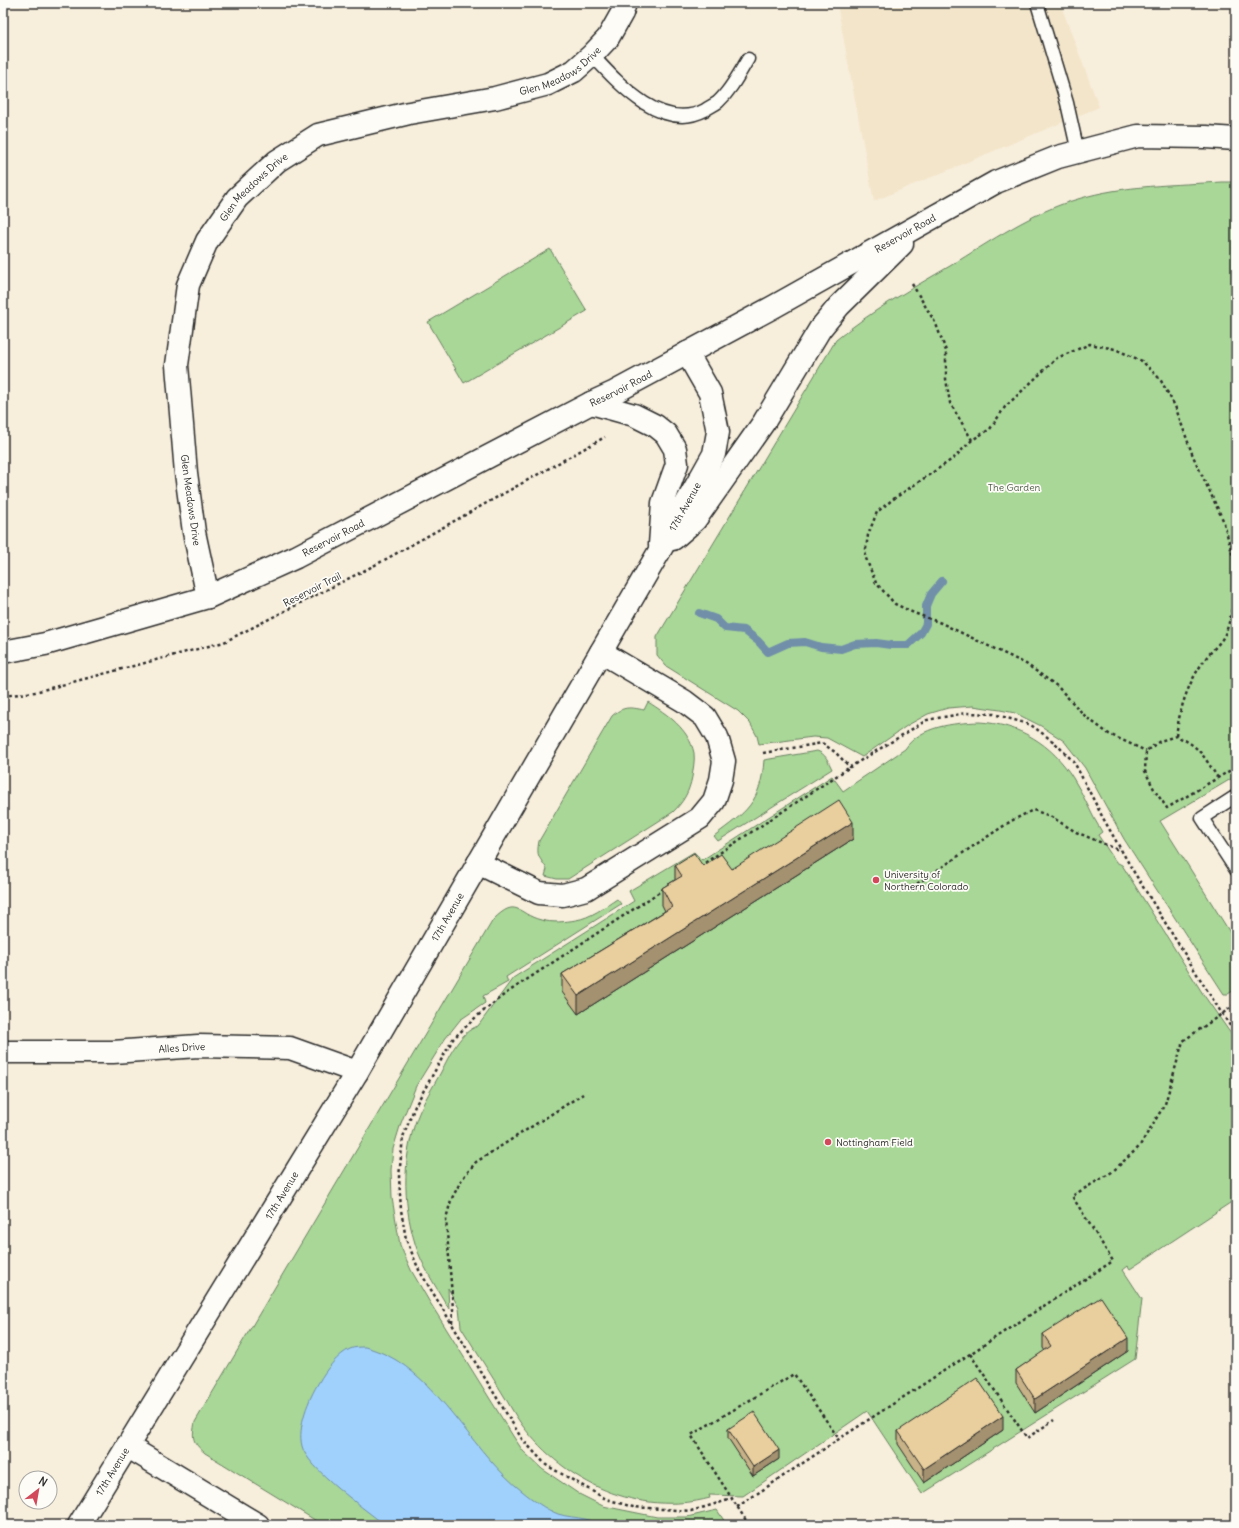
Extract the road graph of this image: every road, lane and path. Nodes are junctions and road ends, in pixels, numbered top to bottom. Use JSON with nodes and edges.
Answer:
{"nodes":[{"id":1,"x":625,"y":3,"type":"edge"},
{"id":2,"x":1037,"y":3,"type":"edge"},
{"id":3,"x":592,"y":55,"type":"junction"},
{"id":4,"x":748,"y":59,"type":"dead end"},
{"id":5,"x":1236,"y":139,"type":"edge"},
{"id":6,"x":1078,"y":152,"type":"junction"},
{"id":7,"x":922,"y":224,"type":"junction"},
{"id":8,"x":912,"y":284,"type":"dead end"},
{"id":9,"x":687,"y":353,"type":"junction"},
{"id":10,"x":591,"y":403,"type":"junction"},
{"id":11,"x":605,"y":438,"type":"dead end"},
{"id":12,"x":972,"y":440,"type":"junction"},
{"id":13,"x":659,"y":552,"type":"junction"},
{"id":14,"x":1236,"y":567,"type":"edge"},
{"id":15,"x":1236,"y":582,"type":"edge"},
{"id":16,"x":208,"y":598,"type":"junction"},
{"id":17,"x":3,"y":652,"type":"edge"},
{"id":18,"x":601,"y":652,"type":"junction"},
{"id":19,"x":3,"y":696,"type":"edge"},
{"id":20,"x":1176,"y":736,"type":"junction"},
{"id":21,"x":1146,"y":751,"type":"junction"},
{"id":22,"x":763,"y":752,"type":"dead end"},
{"id":23,"x":850,"y":767,"type":"junction"},
{"id":24,"x":1236,"y":767,"type":"edge"},
{"id":25,"x":1218,"y":778,"type":"junction"},
{"id":26,"x":1236,"y":796,"type":"edge"},
{"id":27,"x":1122,"y":851,"type":"junction"},
{"id":28,"x":478,"y":863,"type":"junction"},
{"id":29,"x":697,"y":867,"type":"edge"},
{"id":30,"x":1236,"y":870,"type":"edge"},
{"id":31,"x":671,"y":885,"type":"edge"},
{"id":32,"x":912,"y":887,"type":"dead end"},
{"id":33,"x":1236,"y":1004,"type":"edge"},
{"id":34,"x":1222,"y":1014,"type":"junction"},
{"id":35,"x":1236,"y":1035,"type":"edge"},
{"id":36,"x":3,"y":1052,"type":"edge"},
{"id":37,"x":357,"y":1072,"type":"junction"},
{"id":38,"x":583,"y":1094,"type":"dead end"},
{"id":39,"x":452,"y":1324,"type":"junction"},
{"id":40,"x":970,"y":1354,"type":"junction"},
{"id":41,"x":1054,"y":1420,"type":"dead end"},
{"id":42,"x":839,"y":1439,"type":"junction"},
{"id":43,"x":127,"y":1446,"type":"junction"},
{"id":44,"x":732,"y":1499,"type":"junction"},
{"id":45,"x":737,"y":1507,"type":"junction"},
{"id":46,"x":79,"y":1525,"type":"edge"},
{"id":47,"x":258,"y":1525,"type":"edge"},
{"id":48,"x":749,"y":1525,"type":"edge"}],
"edges":[{"from":1,"to":3,"type":"street","name":"Glen Meadows Drive"},
{"from":2,"to":6,"type":"lane"},
{"from":3,"to":4,"type":"lane"},
{"from":3,"to":16,"type":"street","name":"Glen Meadows Drive"},
{"from":5,"to":6,"type":"street","name":"Reservoir Road"},
{"from":6,"to":7,"type":"street","name":"Reservoir Road"},
{"from":7,"to":9,"type":"street","name":"Reservoir Road"},
{"from":7,"to":13,"type":"street"},
{"from":8,"to":12,"type":"path"},
{"from":9,"to":10,"type":"street","name":"Reservoir Road"},
{"from":9,"to":13,"type":"street","name":"17th Avenue"},
{"from":10,"to":13,"type":"street"},
{"from":10,"to":16,"type":"street","name":"Reservoir Road"},
{"from":11,"to":19,"type":"path","name":"Reservoir Trail"},
{"from":12,"to":14,"type":"path"},
{"from":12,"to":21,"type":"path"},
{"from":13,"to":18,"type":"street","name":"17th Avenue"},
{"from":15,"to":20,"type":"path"},
{"from":16,"to":17,"type":"street","name":"Reservoir Road"},
{"from":18,"to":28,"type":"street","name":"17th Avenue"},
{"from":18,"to":28,"type":"street"},
{"from":20,"to":21,"type":"path"},
{"from":20,"to":25,"type":"path"},
{"from":21,"to":25,"type":"path"},
{"from":22,"to":23,"type":"path"},
{"from":23,"to":27,"type":"path"},
{"from":23,"to":29,"type":"path"},
{"from":24,"to":25,"type":"path"},
{"from":26,"to":30,"type":"lane"},
{"from":27,"to":32,"type":"path"},
{"from":27,"to":34,"type":"path"},
{"from":28,"to":37,"type":"street","name":"17th Avenue"},
{"from":31,"to":39,"type":"path"},
{"from":33,"to":34,"type":"path"},
{"from":34,"to":35,"type":"path"},
{"from":34,"to":40,"type":"path"},
{"from":36,"to":37,"type":"street","name":"Alles Drive"},
{"from":37,"to":43,"type":"street","name":"17th Avenue"},
{"from":38,"to":39,"type":"path"},
{"from":39,"to":44,"type":"path"},
{"from":40,"to":41,"type":"path"},
{"from":40,"to":42,"type":"path"},
{"from":42,"to":44,"type":"path"},
{"from":42,"to":45,"type":"path"},
{"from":43,"to":46,"type":"street","name":"17th Avenue"},
{"from":43,"to":47,"type":"street"},
{"from":44,"to":45,"type":"path"},
{"from":45,"to":48,"type":"path"}]}
